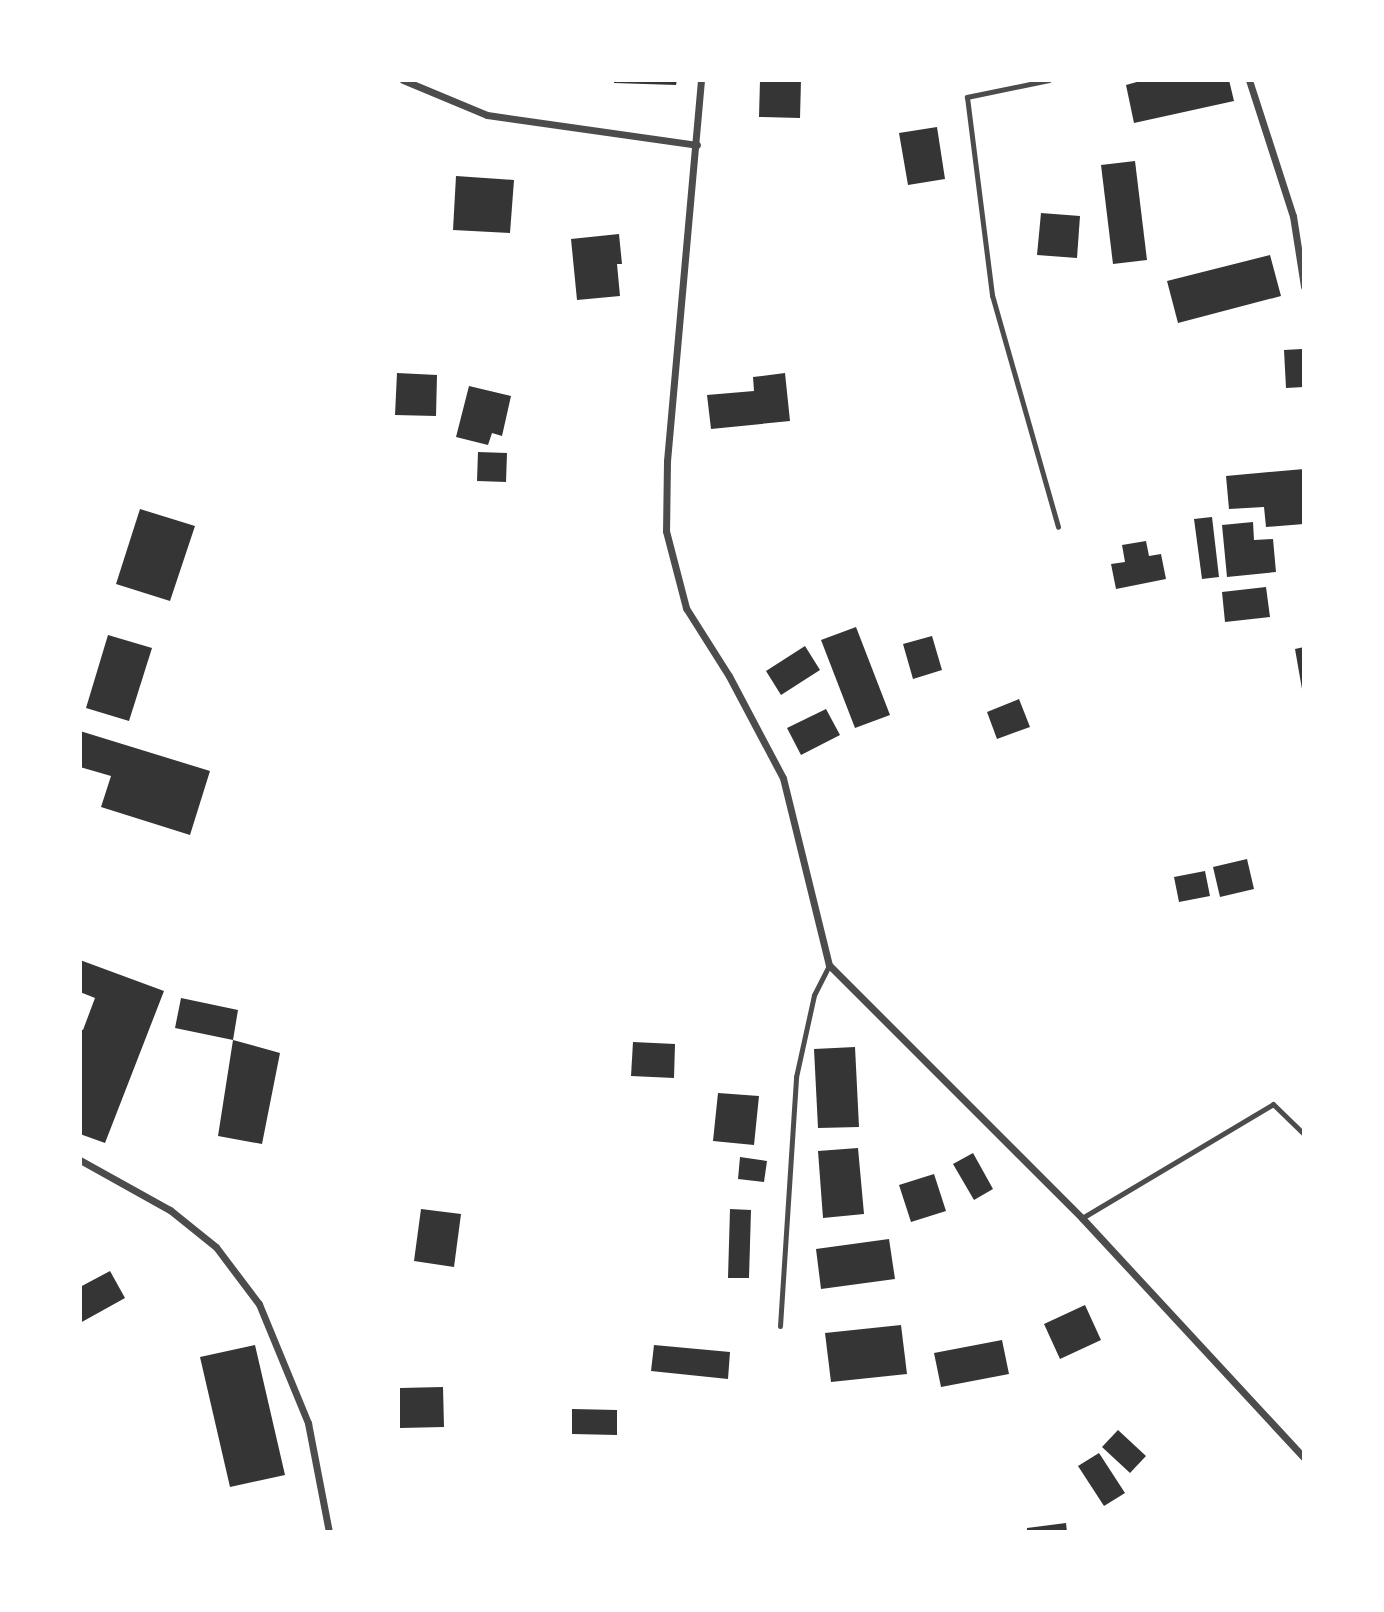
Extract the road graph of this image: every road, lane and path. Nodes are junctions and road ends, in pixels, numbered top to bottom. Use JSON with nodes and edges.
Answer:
{"nodes":[{"id":1,"x":403,"y":80,"type":"edge"},
{"id":2,"x":701,"y":80,"type":"edge"},
{"id":3,"x":1049,"y":80,"type":"edge"},
{"id":4,"x":1249,"y":80,"type":"edge"},
{"id":5,"x":697,"y":145,"type":"junction"},
{"id":6,"x":1304,"y":286,"type":"edge"},
{"id":7,"x":1058,"y":527,"type":"dead end"},
{"id":8,"x":829,"y":965,"type":"junction"},
{"id":9,"x":1304,"y":1135,"type":"edge"},
{"id":10,"x":80,"y":1160,"type":"edge"},
{"id":11,"x":1082,"y":1218,"type":"junction"},
{"id":12,"x":780,"y":1326,"type":"dead end"},
{"id":13,"x":1304,"y":1458,"type":"edge"},
{"id":14,"x":329,"y":1531,"type":"edge"}],
"edges":[{"from":1,"to":5,"type":"street"},
{"from":2,"to":5,"type":"street"},
{"from":3,"to":7,"type":"lane"},
{"from":4,"to":6,"type":"street"},
{"from":5,"to":8,"type":"street"},
{"from":8,"to":11,"type":"street"},
{"from":8,"to":12,"type":"lane"},
{"from":9,"to":11,"type":"lane"},
{"from":10,"to":14,"type":"street"},
{"from":11,"to":13,"type":"street"}]}
